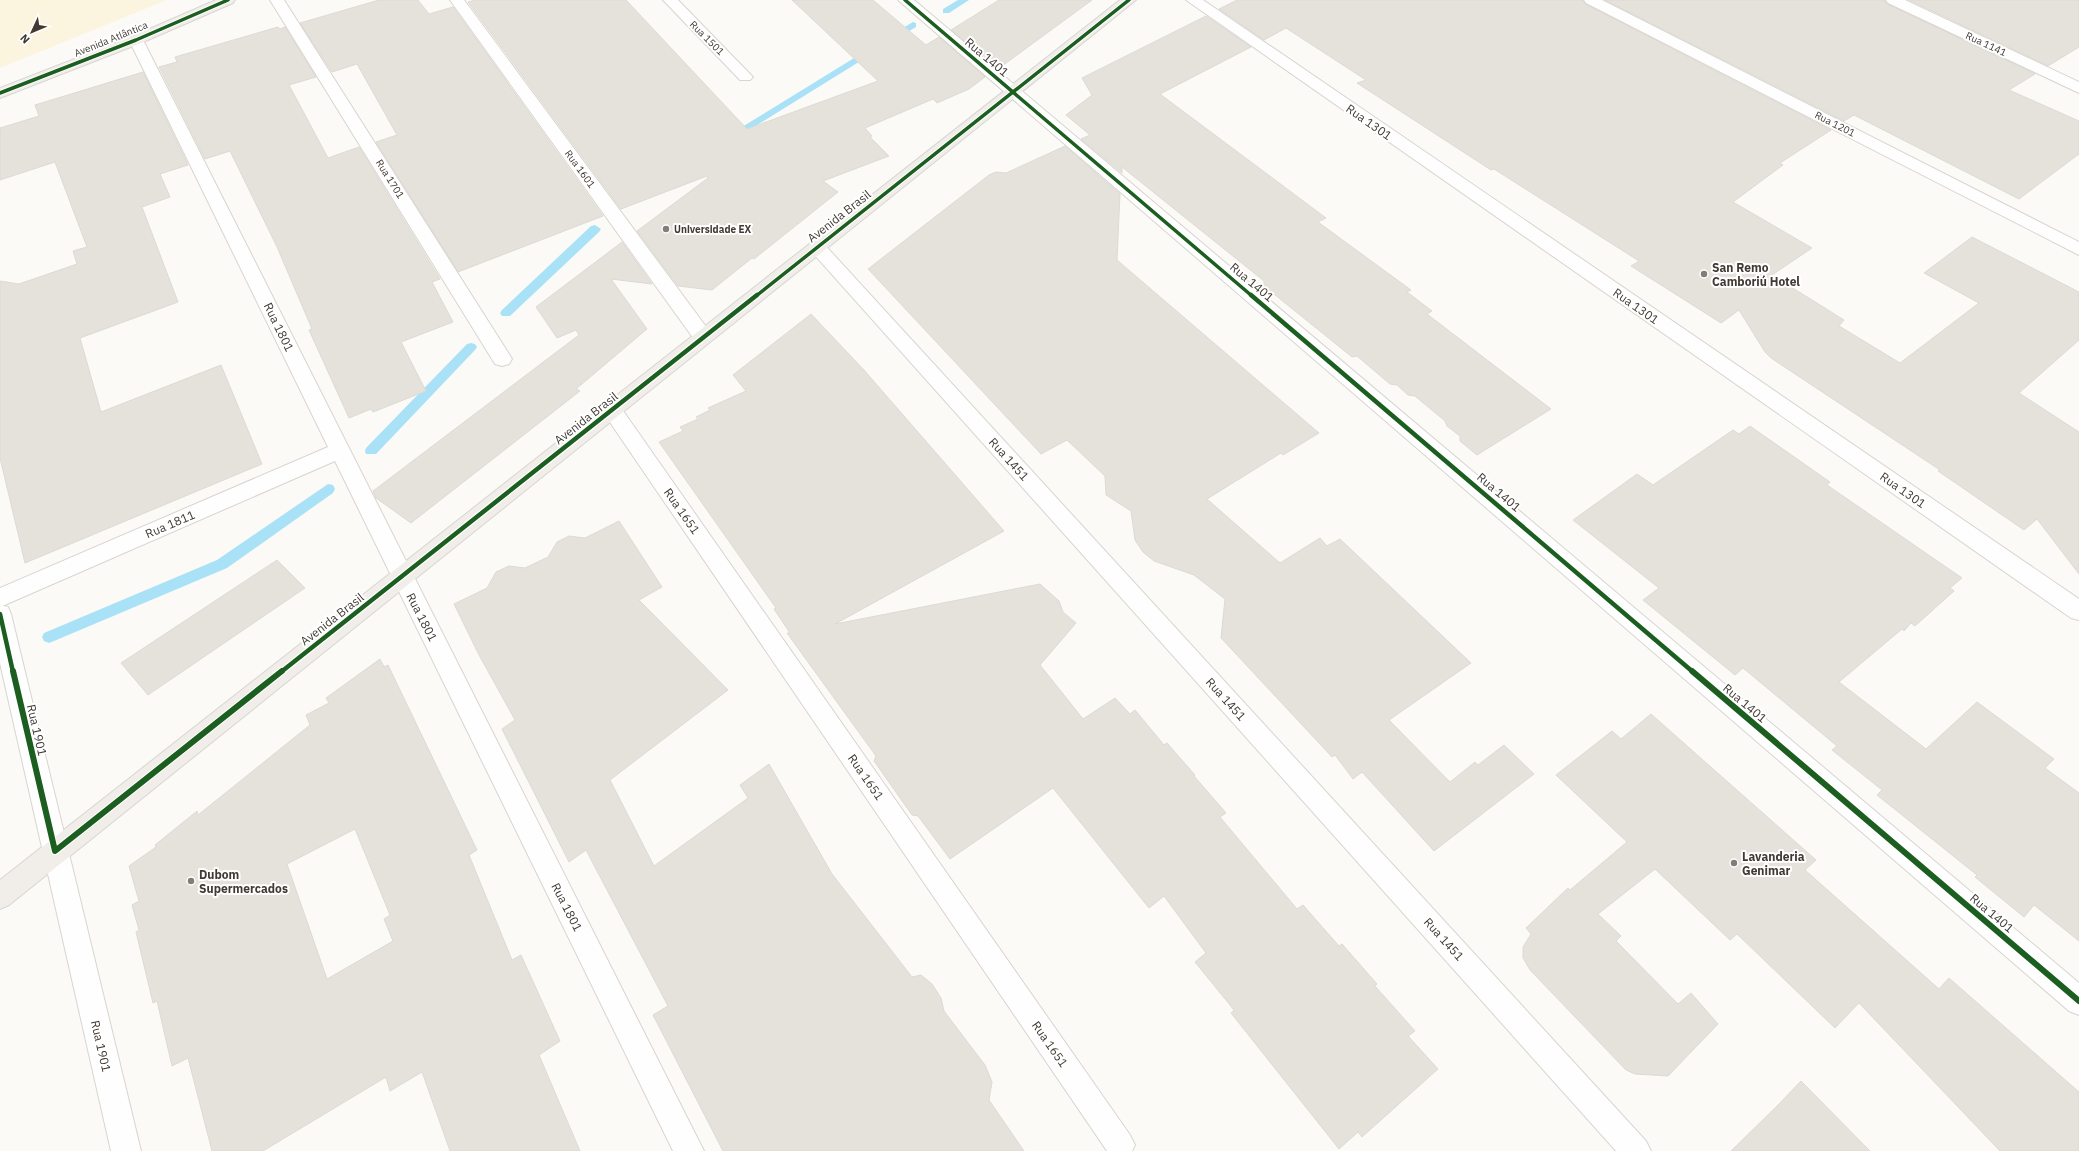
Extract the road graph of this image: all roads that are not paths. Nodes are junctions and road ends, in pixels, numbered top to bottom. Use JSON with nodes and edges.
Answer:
{"nodes":[{"id":1,"x":228,"y":0,"type":"edge"},
{"id":2,"x":277,"y":0,"type":"edge"},
{"id":3,"x":457,"y":0,"type":"edge"},
{"id":4,"x":670,"y":0,"type":"edge"},
{"id":5,"x":905,"y":0,"type":"edge"},
{"id":6,"x":1128,"y":0,"type":"edge"},
{"id":7,"x":1193,"y":0,"type":"edge"},
{"id":8,"x":1591,"y":0,"type":"edge"},
{"id":9,"x":1893,"y":0,"type":"edge"},
{"id":10,"x":136,"y":40,"type":"junction"},
{"id":11,"x":745,"y":76,"type":"dead end"},
{"id":12,"x":2079,"y":88,"type":"edge"},
{"id":13,"x":1013,"y":92,"type":"junction"},
{"id":14,"x":0,"y":93,"type":"edge"},
{"id":15,"x":817,"y":247,"type":"junction"},
{"id":16,"x":2079,"y":248,"type":"edge"},
{"id":17,"x":703,"y":337,"type":"junction"},
{"id":18,"x":502,"y":359,"type":"dead end"},
{"id":19,"x":612,"y":410,"type":"junction"},
{"id":20,"x":340,"y":450,"type":"junction"},
{"id":21,"x":402,"y":576,"type":"junction"},
{"id":22,"x":0,"y":598,"type":"edge"},
{"id":23,"x":2079,"y":611,"type":"edge"},
{"id":24,"x":0,"y":614,"type":"edge"},
{"id":25,"x":55,"y":851,"type":"junction"},
{"id":26,"x":0,"y":896,"type":"edge"},
{"id":27,"x":2079,"y":1000,"type":"edge"},
{"id":28,"x":1120,"y":1145,"type":"dead end"},
{"id":29,"x":126,"y":1151,"type":"edge"},
{"id":30,"x":689,"y":1151,"type":"edge"},
{"id":31,"x":1636,"y":1151,"type":"edge"}],
"edges":[{"from":1,"to":10,"type":"main road","name":"Avenida Atlântica"},
{"from":2,"to":18,"type":"street","name":"Rua 1701"},
{"from":3,"to":17,"type":"street","name":"Rua 1601"},
{"from":4,"to":11,"type":"street","name":"Rua 1501"},
{"from":5,"to":13,"type":"street","name":"Rua 1401"},
{"from":6,"to":13,"type":"main road","name":"Avenida Brasil"},
{"from":7,"to":23,"type":"street","name":"Rua 1301"},
{"from":8,"to":16,"type":"street","name":"Rua 1201"},
{"from":9,"to":12,"type":"street","name":"Rua 1141"},
{"from":10,"to":14,"type":"main road","name":"Avenida Atlântica"},
{"from":10,"to":20,"type":"street","name":"Rua 1801"},
{"from":13,"to":15,"type":"main road","name":"Avenida Brasil"},
{"from":13,"to":27,"type":"street","name":"Rua 1401"},
{"from":15,"to":17,"type":"main road","name":"Avenida Brasil"},
{"from":15,"to":31,"type":"street","name":"Rua 1451"},
{"from":17,"to":19,"type":"main road","name":"Avenida Brasil"},
{"from":19,"to":21,"type":"main road","name":"Avenida Brasil"},
{"from":19,"to":28,"type":"street","name":"Rua 1651"},
{"from":20,"to":21,"type":"street","name":"Rua 1801"},
{"from":20,"to":22,"type":"street","name":"Rua 1811"},
{"from":21,"to":25,"type":"main road","name":"Avenida Brasil"},
{"from":21,"to":30,"type":"street","name":"Rua 1801"},
{"from":24,"to":25,"type":"street","name":"Rua 1901"},
{"from":25,"to":26,"type":"main road","name":"Avenida Brasil"},
{"from":25,"to":29,"type":"street","name":"Rua 1901"}]}
